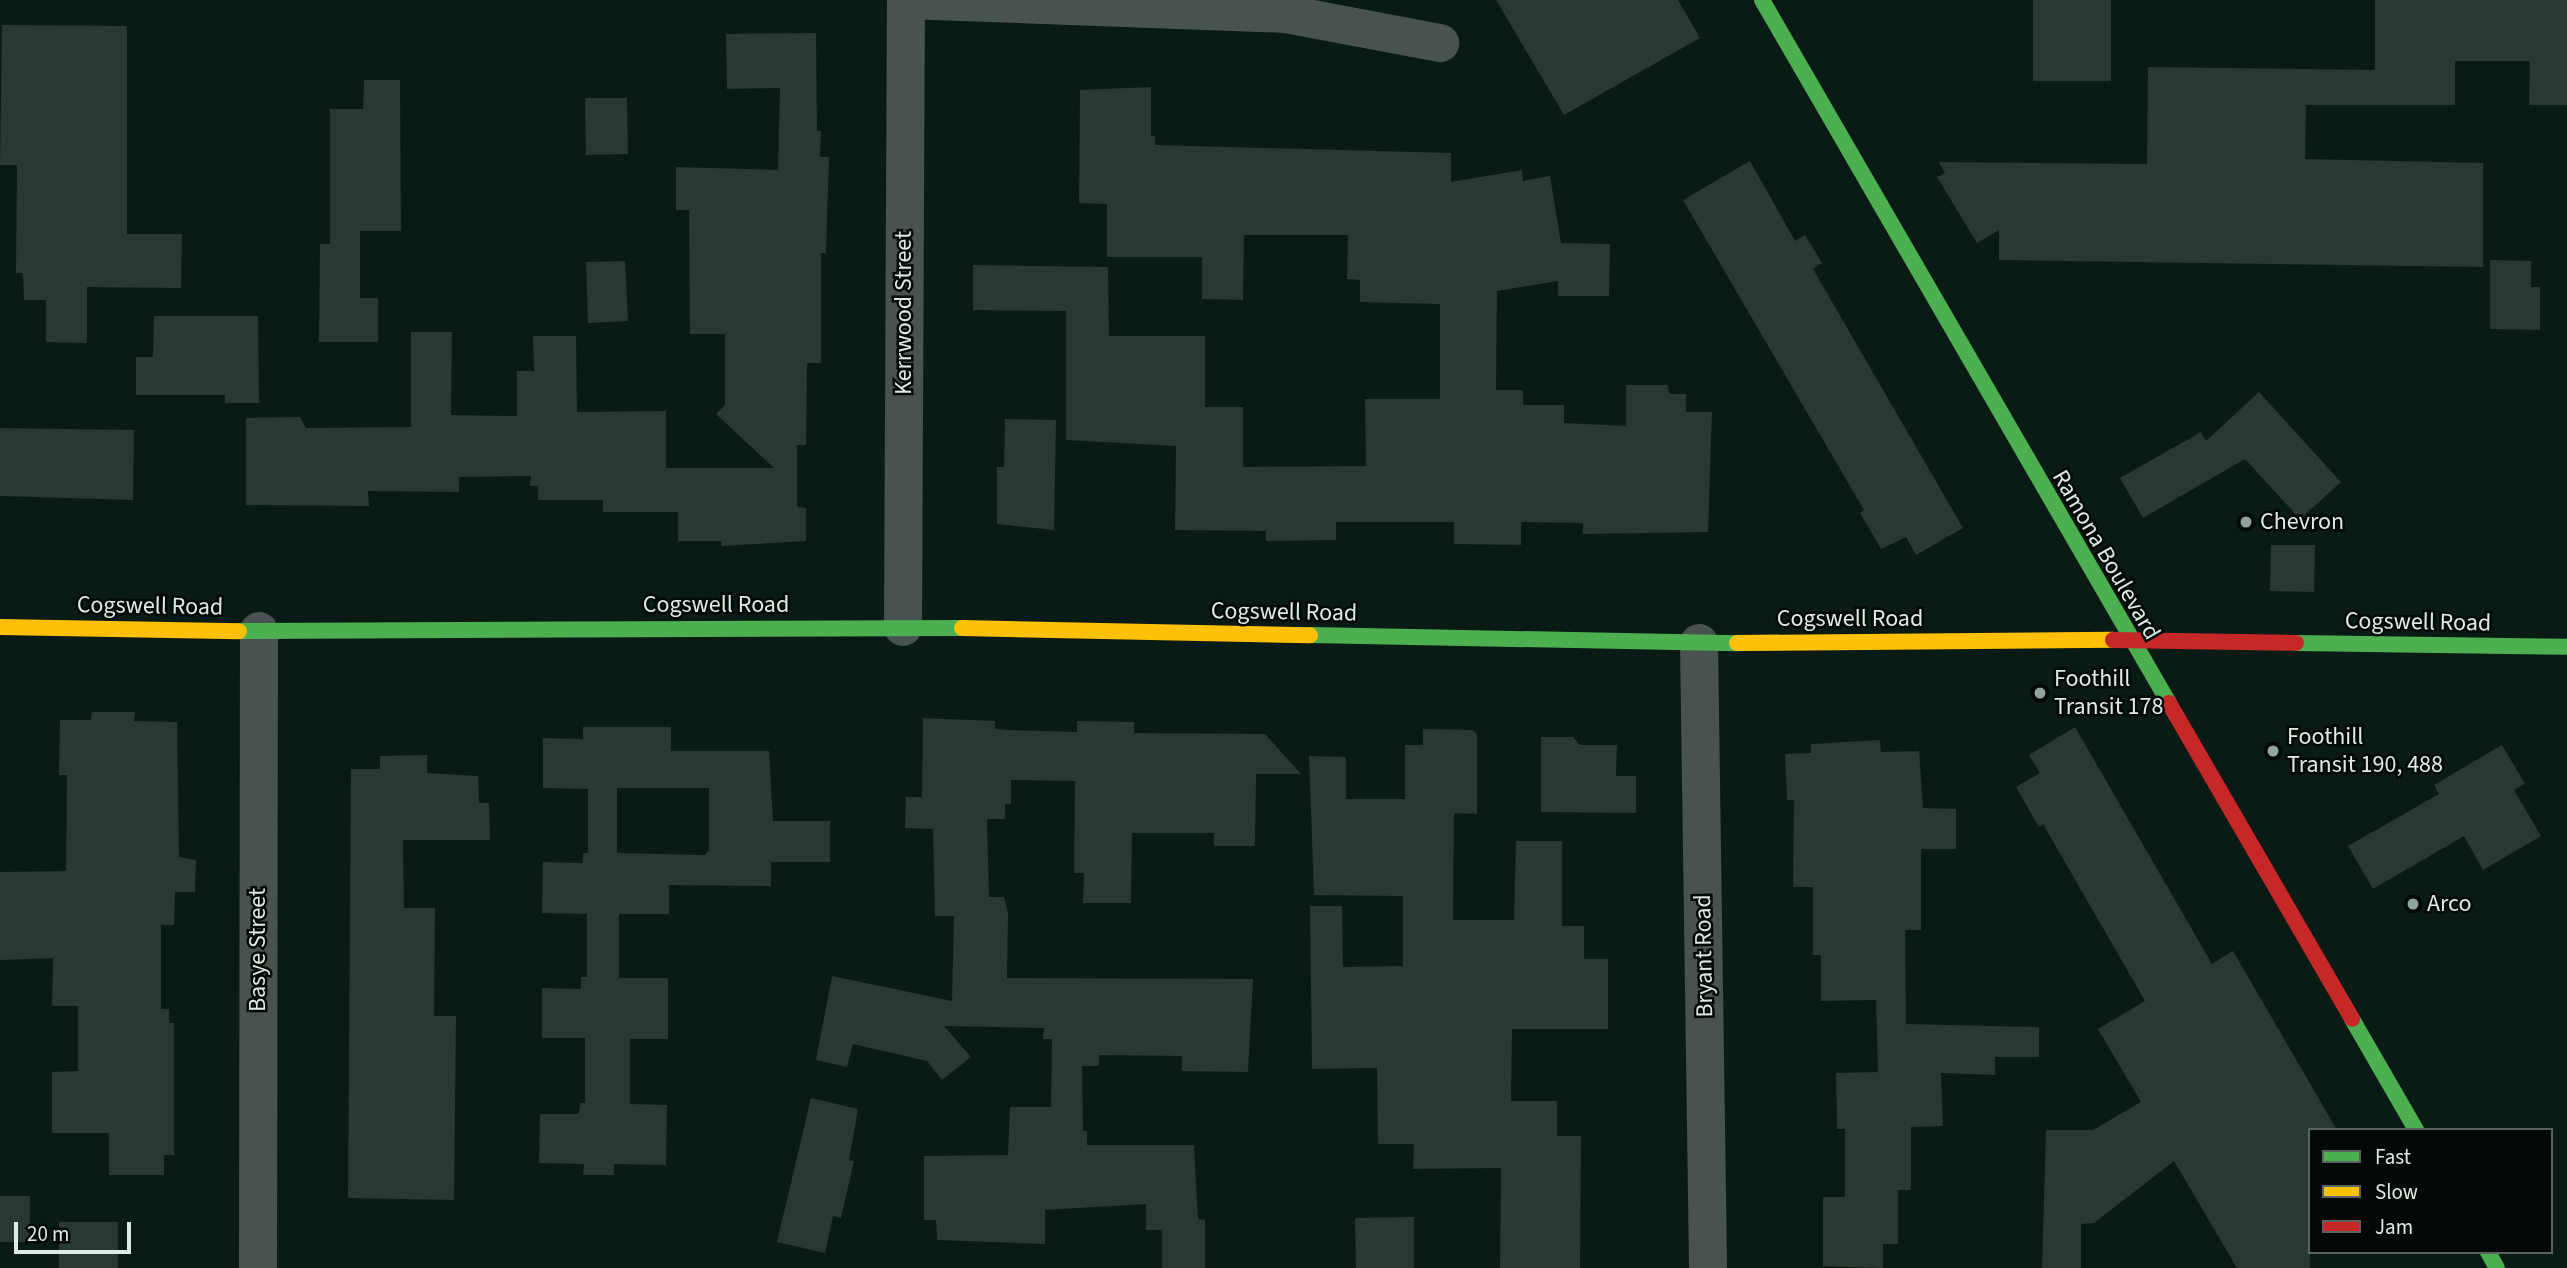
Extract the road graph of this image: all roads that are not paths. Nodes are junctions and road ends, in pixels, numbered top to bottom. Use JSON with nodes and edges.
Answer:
{"nodes":[{"id":1,"x":906,"y":0,"type":"edge"},
{"id":2,"x":1762,"y":0,"type":"edge"},
{"id":3,"x":1440,"y":43,"type":"dead end"},
{"id":4,"x":0,"y":627,"type":"edge"},
{"id":5,"x":903,"y":627,"type":"junction"},
{"id":6,"x":259,"y":631,"type":"junction"},
{"id":7,"x":2129,"y":640,"type":"junction"},
{"id":8,"x":1699,"y":643,"type":"junction"},
{"id":9,"x":2567,"y":647,"type":"edge"},
{"id":10,"x":2415,"y":1128,"type":"edge"},
{"id":11,"x":258,"y":1268,"type":"edge"},
{"id":12,"x":1709,"y":1268,"type":"edge"}],
"edges":[{"from":1,"to":3,"type":"street"},
{"from":1,"to":5,"type":"street","name":"Kerrwood Street"},
{"from":2,"to":7,"type":"street","name":"Ramona Boulevard"},
{"from":4,"to":6,"type":"street","name":"Cogswell Road"},
{"from":5,"to":6,"type":"street","name":"Cogswell Road"},
{"from":5,"to":8,"type":"street","name":"Cogswell Road"},
{"from":6,"to":11,"type":"street","name":"Basye Street"},
{"from":7,"to":8,"type":"street","name":"Cogswell Road"},
{"from":7,"to":9,"type":"street","name":"Cogswell Road"},
{"from":7,"to":10,"type":"street","name":"Ramona Boulevard"},
{"from":8,"to":12,"type":"street","name":"Bryant Road"}]}
